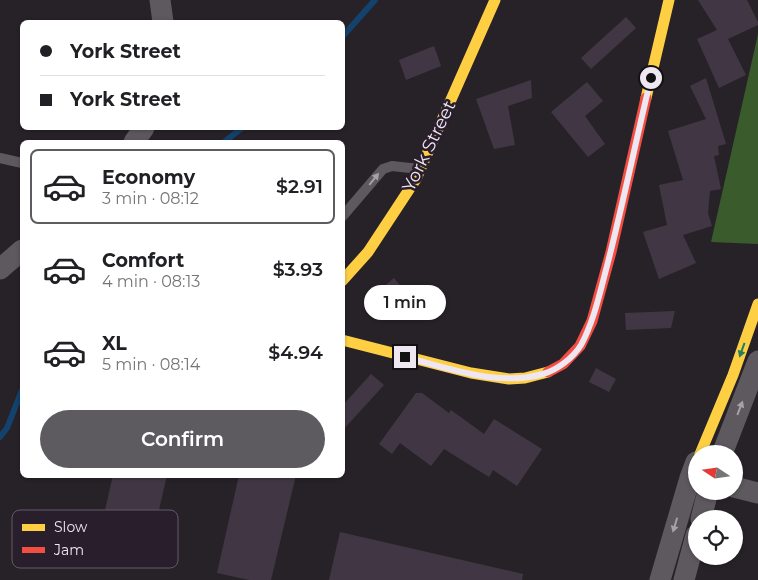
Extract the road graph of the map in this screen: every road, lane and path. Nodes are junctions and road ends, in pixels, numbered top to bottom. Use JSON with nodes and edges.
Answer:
{"nodes":[{"id":1,"x":495,"y":0,"type":"edge"},
{"id":2,"x":669,"y":0,"type":"edge"},
{"id":3,"x":0,"y":158,"type":"edge"},
{"id":4,"x":20,"y":163,"type":"edge"},
{"id":5,"x":421,"y":169,"type":"junction"},
{"id":6,"x":345,"y":213,"type":"edge"},
{"id":7,"x":20,"y":253,"type":"edge"},
{"id":8,"x":9,"y":270,"type":"edge"},
{"id":9,"x":345,"y":278,"type":"edge"},
{"id":10,"x":758,"y":304,"type":"edge"},
{"id":11,"x":345,"y":341,"type":"edge"},
{"id":12,"x":758,"y":361,"type":"edge"},
{"id":13,"x":704,"y":445,"type":"edge"},
{"id":14,"x":725,"y":445,"type":"edge"},
{"id":15,"x":688,"y":485,"type":"edge"},
{"id":16,"x":743,"y":489,"type":"edge"},
{"id":17,"x":758,"y":493,"type":"edge"},
{"id":18,"x":688,"y":565,"type":"edge"},
{"id":19,"x":660,"y":580,"type":"edge"},
{"id":20,"x":684,"y":580,"type":"edge"}],
"edges":[{"from":1,"to":5,"type":"street","name":"York Street"},
{"from":2,"to":11,"type":"street"},
{"from":3,"to":4,"type":"lane"},
{"from":6,"to":5,"type":"lane","one_way":true},
{"from":5,"to":9,"type":"street","name":"York Street"},
{"from":7,"to":8,"type":"street"},
{"from":10,"to":13,"type":"street","one_way":true},
{"from":14,"to":12,"type":"street","one_way":true},
{"from":15,"to":19,"type":"street","one_way":true},
{"from":16,"to":17,"type":"street"},
{"from":18,"to":20,"type":"street"}]}
